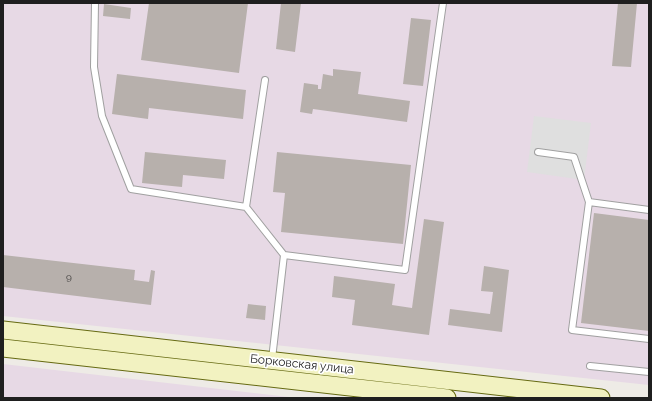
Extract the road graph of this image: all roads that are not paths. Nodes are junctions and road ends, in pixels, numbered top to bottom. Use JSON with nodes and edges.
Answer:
{"nodes":[{"id":1,"x":95,"y":3,"type":"edge"},
{"id":2,"x":442,"y":3,"type":"edge"},
{"id":3,"x":265,"y":80,"type":"dead end"},
{"id":4,"x":538,"y":152,"type":"dead end"},
{"id":5,"x":589,"y":202,"type":"junction"},
{"id":6,"x":246,"y":208,"type":"junction"},
{"id":7,"x":649,"y":210,"type":"edge"},
{"id":8,"x":284,"y":255,"type":"junction"},
{"id":9,"x":3,"y":330,"type":"edge"},
{"id":10,"x":649,"y":339,"type":"edge"},
{"id":11,"x":3,"y":348,"type":"edge"},
{"id":12,"x":272,"y":361,"type":"junction"},
{"id":13,"x":590,"y":366,"type":"dead end"},
{"id":14,"x":649,"y":372,"type":"edge"},
{"id":15,"x":448,"y":398,"type":"edge"},
{"id":16,"x":601,"y":398,"type":"edge"}],
"edges":[{"from":1,"to":6,"type":"lane"},
{"from":2,"to":8,"type":"lane"},
{"from":3,"to":6,"type":"lane"},
{"from":4,"to":5,"type":"lane"},
{"from":5,"to":7,"type":"lane"},
{"from":5,"to":10,"type":"lane"},
{"from":6,"to":8,"type":"lane"},
{"from":8,"to":12,"type":"lane"},
{"from":9,"to":12,"type":"main road","name":"Борковская улица"},
{"from":11,"to":15,"type":"main road","name":"Борковская улица"},
{"from":12,"to":16,"type":"main road","name":"Борковская улица"},
{"from":13,"to":14,"type":"lane"}]}
